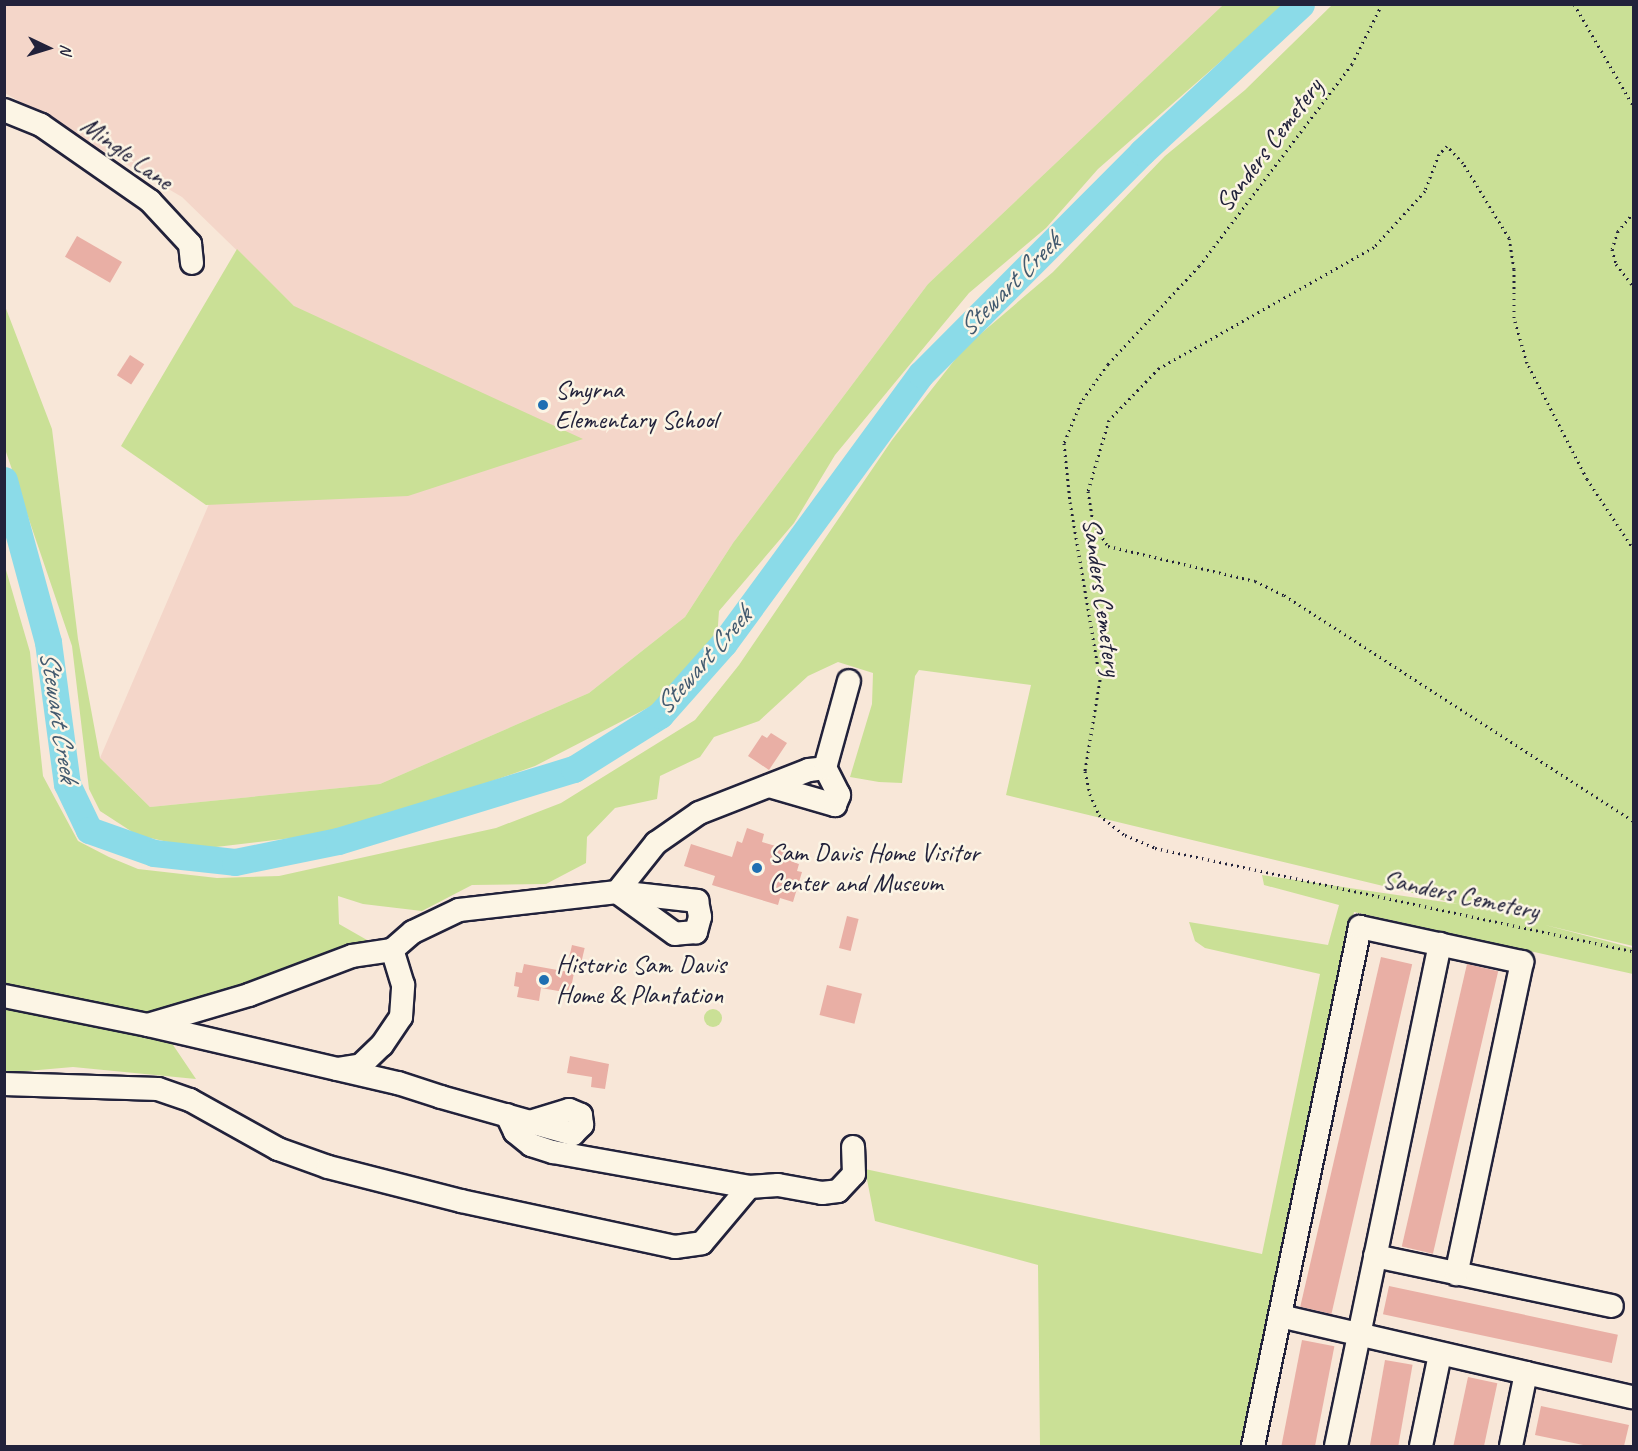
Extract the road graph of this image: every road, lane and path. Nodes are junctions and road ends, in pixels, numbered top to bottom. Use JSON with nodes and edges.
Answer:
{"nodes":[{"id":1,"x":1382,"y":4,"type":"edge"},
{"id":2,"x":1574,"y":4,"type":"edge"},
{"id":3,"x":1634,"y":107,"type":"edge"},
{"id":4,"x":4,"y":110,"type":"edge"},
{"id":5,"x":1634,"y":212,"type":"edge"},
{"id":6,"x":192,"y":263,"type":"dead end"},
{"id":7,"x":1634,"y":287,"type":"edge"},
{"id":8,"x":1634,"y":550,"type":"edge"},
{"id":9,"x":849,"y":681,"type":"dead end"},
{"id":10,"x":825,"y":768,"type":"junction"},
{"id":11,"x":769,"y":786,"type":"junction"},
{"id":12,"x":1634,"y":821,"type":"edge"},
{"id":13,"x":1440,"y":944,"type":"junction"},
{"id":14,"x":392,"y":950,"type":"junction"},
{"id":15,"x":1634,"y":952,"type":"edge"},
{"id":16,"x":4,"y":996,"type":"edge"},
{"id":17,"x":148,"y":1025,"type":"junction"},
{"id":18,"x":338,"y":1069,"type":"junction"},
{"id":19,"x":4,"y":1084,"type":"edge"},
{"id":20,"x":507,"y":1115,"type":"junction"},
{"id":21,"x":573,"y":1134,"type":"dead end"},
{"id":22,"x":853,"y":1147,"type":"dead end"},
{"id":23,"x":749,"y":1187,"type":"junction"},
{"id":24,"x":1375,"y":1256,"type":"junction"},
{"id":25,"x":1456,"y":1274,"type":"junction"},
{"id":26,"x":1612,"y":1306,"type":"dead end"},
{"id":27,"x":1280,"y":1316,"type":"junction"},
{"id":28,"x":1360,"y":1335,"type":"junction"},
{"id":29,"x":1440,"y":1353,"type":"junction"},
{"id":30,"x":1526,"y":1373,"type":"junction"},
{"id":31,"x":1632,"y":1397,"type":"edge"},
{"id":32,"x":1253,"y":1446,"type":"edge"},
{"id":33,"x":1336,"y":1446,"type":"edge"},
{"id":34,"x":1421,"y":1446,"type":"edge"},
{"id":35,"x":1511,"y":1446,"type":"edge"}],
"edges":[{"from":1,"to":15,"type":"path","name":"Sanders Cemetery"},
{"from":2,"to":3,"type":"path"},
{"from":4,"to":6,"type":"street","name":"Mingle Lane"},
{"from":5,"to":7,"type":"path"},
{"from":8,"to":12,"type":"path"},
{"from":9,"to":10,"type":"street"},
{"from":10,"to":11,"type":"street"},
{"from":10,"to":11,"type":"street"},
{"from":11,"to":14,"type":"street"},
{"from":13,"to":24,"type":"street"},
{"from":13,"to":25,"type":"street"},
{"from":13,"to":27,"type":"street"},
{"from":14,"to":17,"type":"street"},
{"from":14,"to":18,"type":"street"},
{"from":16,"to":17,"type":"street"},
{"from":17,"to":18,"type":"street"},
{"from":18,"to":20,"type":"street"},
{"from":19,"to":23,"type":"street"},
{"from":20,"to":21,"type":"street"},
{"from":20,"to":23,"type":"street"},
{"from":22,"to":23,"type":"street"},
{"from":24,"to":25,"type":"street"},
{"from":24,"to":28,"type":"street"},
{"from":25,"to":26,"type":"street"},
{"from":27,"to":28,"type":"street"},
{"from":27,"to":32,"type":"street"},
{"from":28,"to":29,"type":"street"},
{"from":28,"to":33,"type":"street"},
{"from":29,"to":30,"type":"street"},
{"from":29,"to":34,"type":"street"},
{"from":30,"to":31,"type":"street"},
{"from":30,"to":35,"type":"street"}]}
